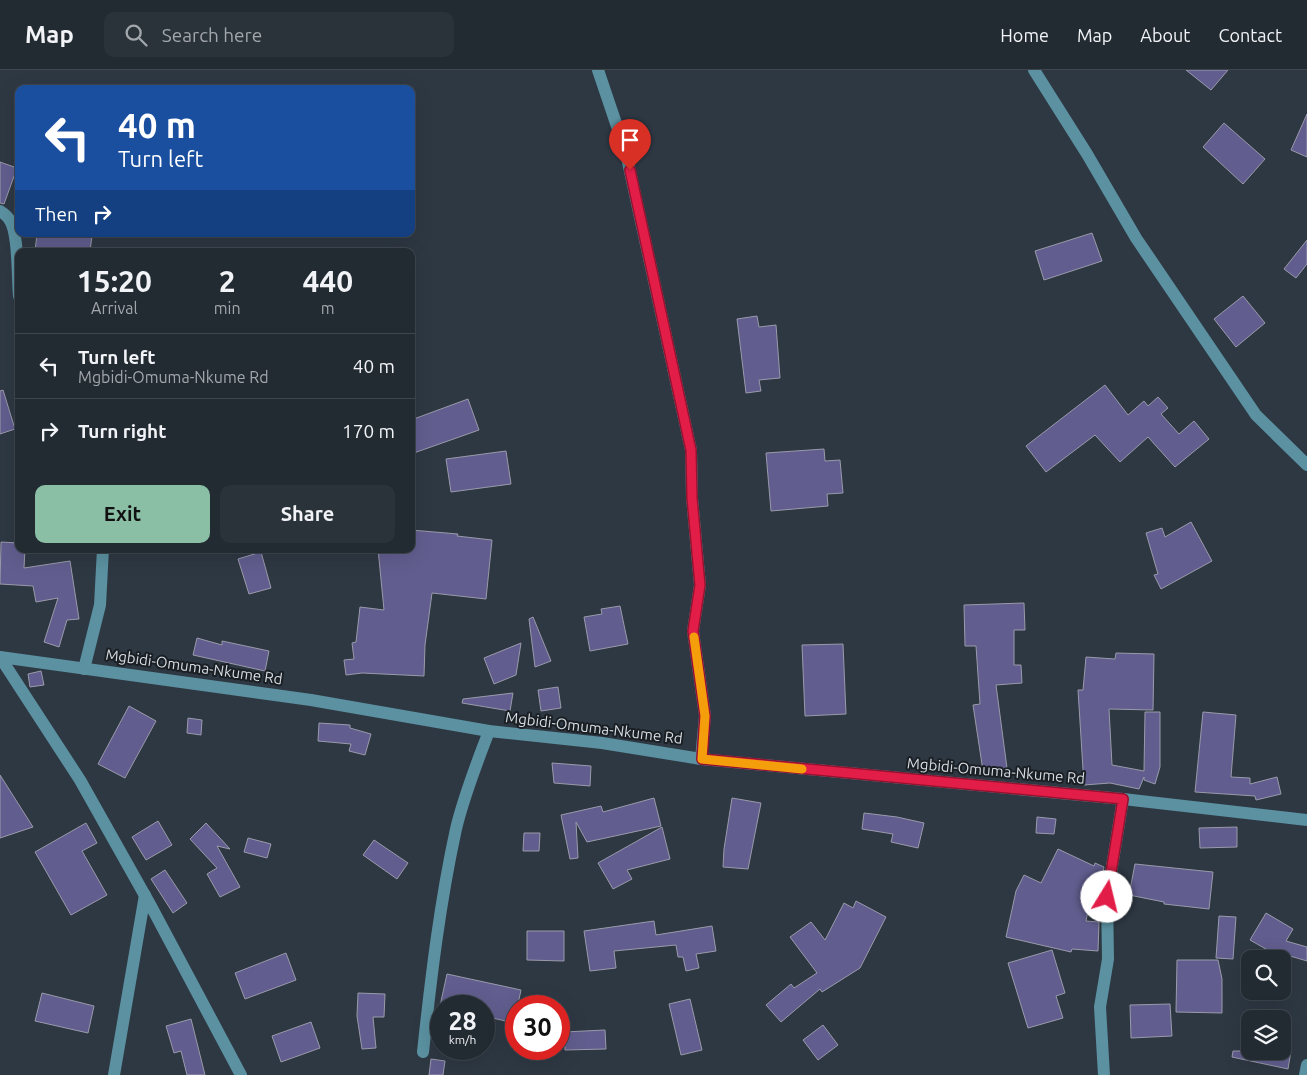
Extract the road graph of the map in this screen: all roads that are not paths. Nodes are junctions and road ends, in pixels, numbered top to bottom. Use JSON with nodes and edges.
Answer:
{"nodes":[{"id":1,"x":598,"y":70,"type":"edge"},
{"id":2,"x":1034,"y":70,"type":"edge"},
{"id":3,"x":0,"y":211,"type":"edge"},
{"id":4,"x":17,"y":248,"type":"edge"},
{"id":5,"x":1307,"y":465,"type":"edge"},
{"id":6,"x":103,"y":553,"type":"edge"},
{"id":7,"x":0,"y":657,"type":"edge"},
{"id":8,"x":84,"y":669,"type":"junction"},
{"id":9,"x":489,"y":731,"type":"junction"},
{"id":10,"x":702,"y":759,"type":"junction"},
{"id":11,"x":1123,"y":799,"type":"junction"},
{"id":12,"x":1307,"y":820,"type":"edge"},
{"id":13,"x":145,"y":895,"type":"junction"},
{"id":14,"x":423,"y":1052,"type":"dead end"},
{"id":15,"x":1307,"y":1065,"type":"edge"},
{"id":16,"x":114,"y":1075,"type":"edge"},
{"id":17,"x":241,"y":1075,"type":"edge"},
{"id":18,"x":1104,"y":1075,"type":"edge"},
{"id":19,"x":1305,"y":1075,"type":"edge"}],
"edges":[{"from":1,"to":10,"type":"street"},
{"from":2,"to":5,"type":"street"},
{"from":3,"to":4,"type":"street"},
{"from":6,"to":8,"type":"street"},
{"from":7,"to":8,"type":"street","name":"Mgbidi-Omuma-Nkume Rd"},
{"from":7,"to":13,"type":"street"},
{"from":8,"to":9,"type":"street","name":"Mgbidi-Omuma-Nkume Rd"},
{"from":9,"to":10,"type":"street","name":"Mgbidi-Omuma-Nkume Rd"},
{"from":9,"to":14,"type":"street"},
{"from":10,"to":11,"type":"street","name":"Mgbidi-Omuma-Nkume Rd"},
{"from":11,"to":12,"type":"street","name":"Mgbidi-Omuma-Nkume Rd"},
{"from":11,"to":18,"type":"street"},
{"from":13,"to":16,"type":"street"},
{"from":13,"to":17,"type":"street"},
{"from":15,"to":19,"type":"street"}]}
